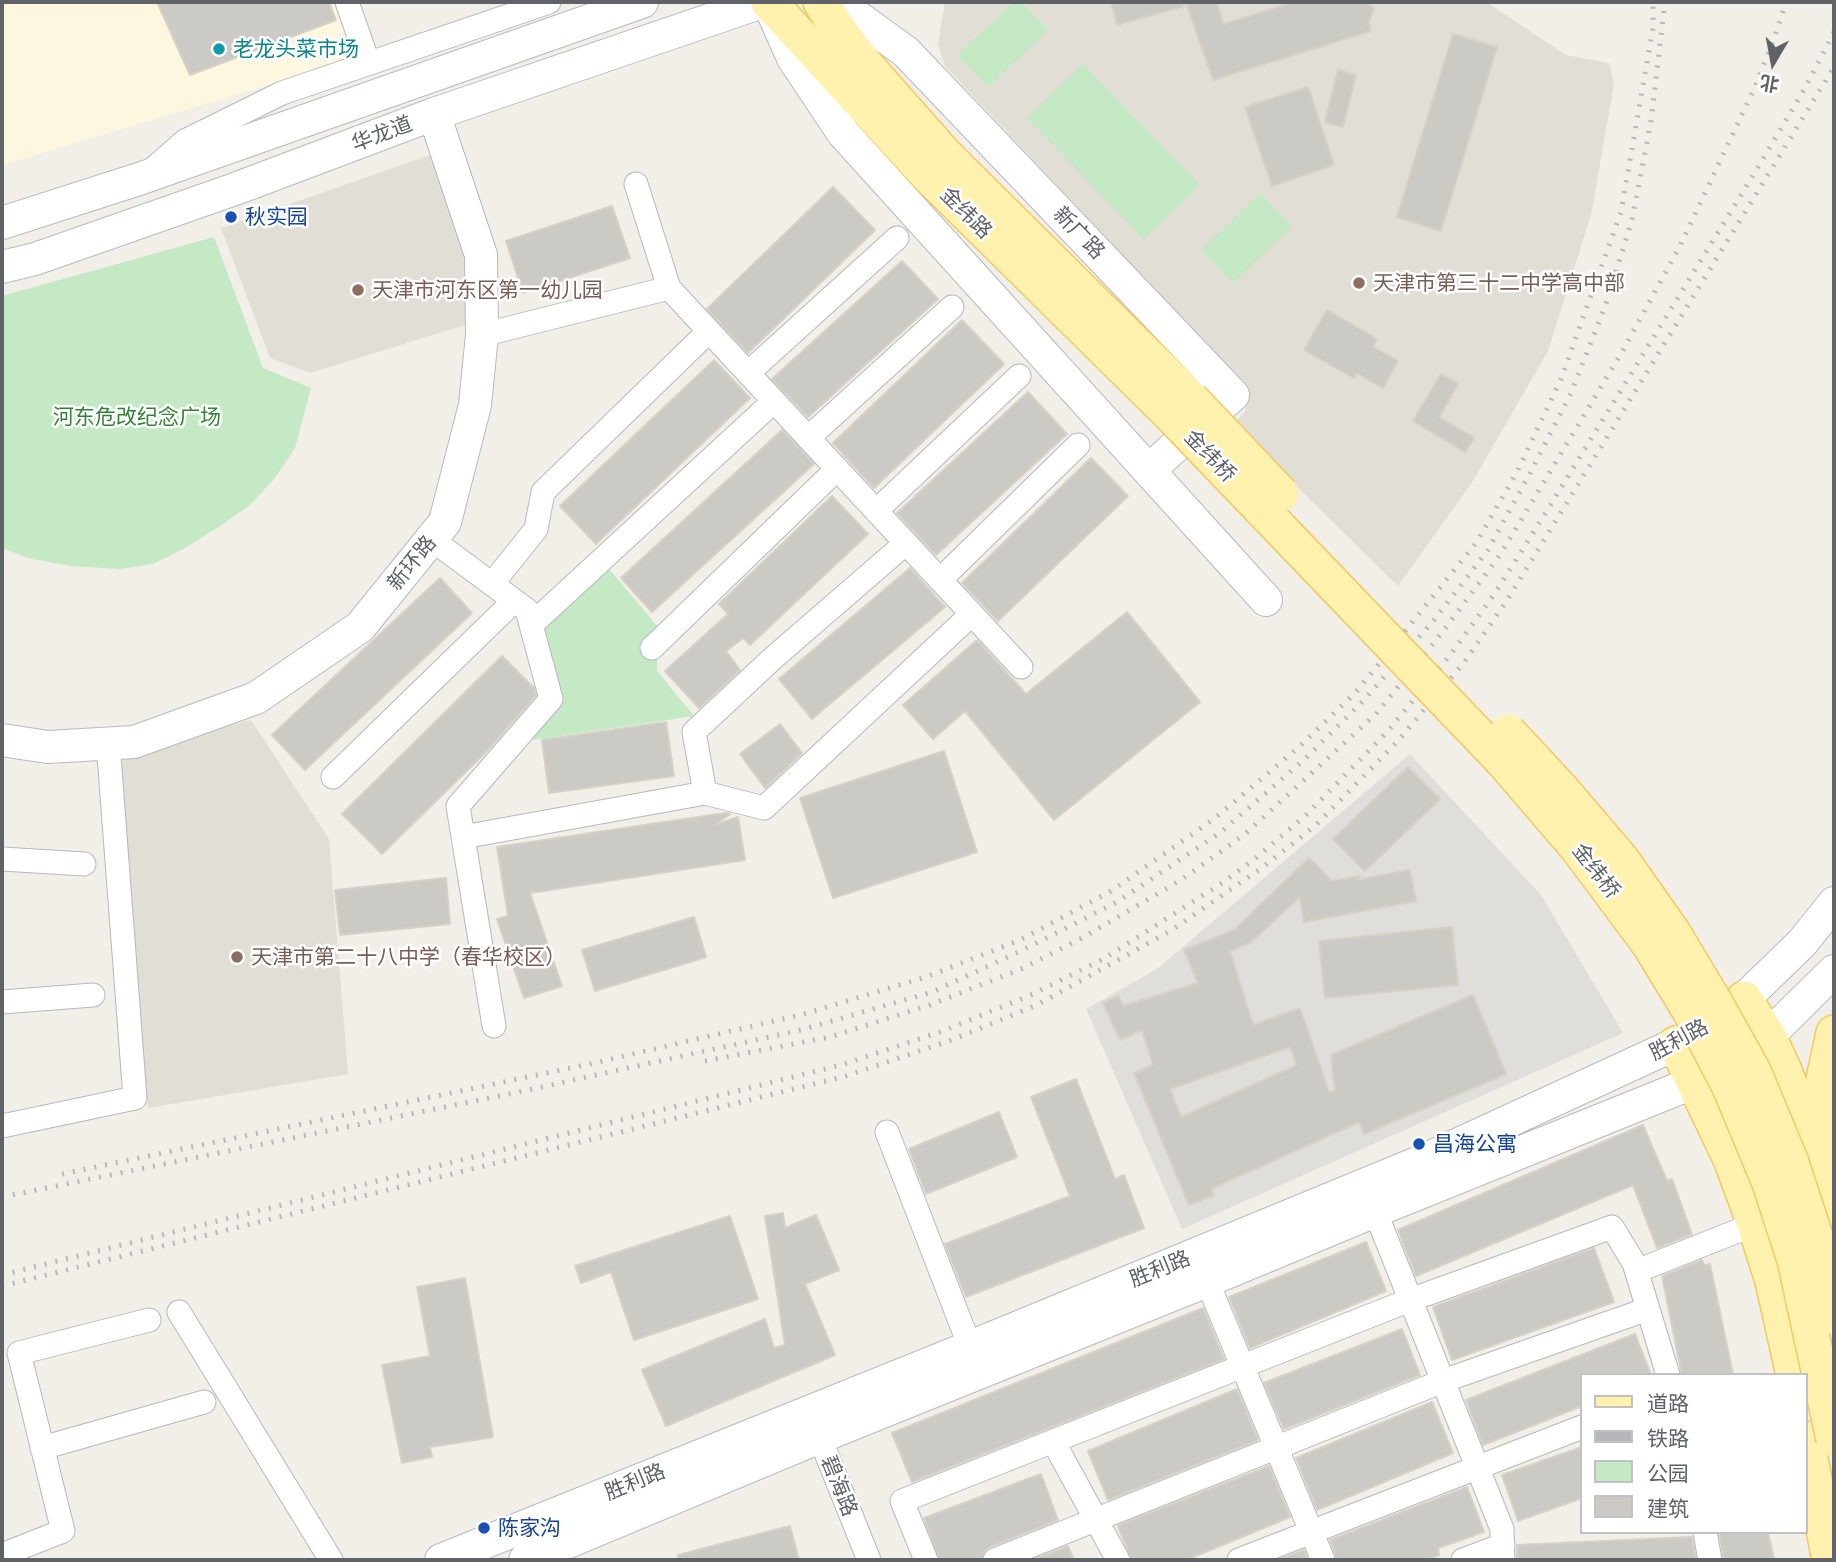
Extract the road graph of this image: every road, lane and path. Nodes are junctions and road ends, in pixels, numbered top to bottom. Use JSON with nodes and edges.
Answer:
{"nodes":[{"id":1,"x":347,"y":2,"type":"edge"},
{"id":2,"x":549,"y":2,"type":"edge"},
{"id":3,"x":642,"y":2,"type":"edge"},
{"id":4,"x":762,"y":2,"type":"edge"},
{"id":5,"x":768,"y":2,"type":"edge"},
{"id":6,"x":821,"y":2,"type":"edge"},
{"id":7,"x":837,"y":2,"type":"edge"},
{"id":8,"x":368,"y":62,"type":"junction"},
{"id":9,"x":434,"y":114,"type":"junction"},
{"id":10,"x":142,"y":178,"type":"junction"},
{"id":11,"x":636,"y":184,"type":"dead end"},
{"id":12,"x":2,"y":223,"type":"edge"},
{"id":13,"x":897,"y":238,"type":"dead end"},
{"id":14,"x":2,"y":267,"type":"edge"},
{"id":15,"x":669,"y":288,"type":"junction"},
{"id":16,"x":952,"y":307,"type":"dead end"},
{"id":17,"x":709,"y":331,"type":"junction"},
{"id":18,"x":482,"y":335,"type":"junction"},
{"id":19,"x":748,"y":373,"type":"junction"},
{"id":20,"x":1019,"y":376,"type":"dead end"},
{"id":21,"x":774,"y":401,"type":"junction"},
{"id":22,"x":1181,"y":408,"type":"junction"},
{"id":23,"x":808,"y":438,"type":"junction"},
{"id":24,"x":1078,"y":445,"type":"dead end"},
{"id":25,"x":837,"y":469,"type":"junction"},
{"id":26,"x":1149,"y":470,"type":"junction"},
{"id":27,"x":876,"y":511,"type":"junction"},
{"id":28,"x":431,"y":539,"type":"junction"},
{"id":29,"x":905,"y":543,"type":"junction"},
{"id":30,"x":940,"y":580,"type":"junction"},
{"id":31,"x":492,"y":584,"type":"junction"},
{"id":32,"x":1266,"y":600,"type":"dead end"},
{"id":33,"x":514,"y":601,"type":"junction"},
{"id":34,"x":972,"y":614,"type":"junction"},
{"id":35,"x":531,"y":625,"type":"junction"},
{"id":36,"x":652,"y":648,"type":"dead end"},
{"id":37,"x":1021,"y":667,"type":"dead end"},
{"id":38,"x":2,"y":740,"type":"edge"},
{"id":39,"x":108,"y":743,"type":"junction"},
{"id":40,"x":333,"y":776,"type":"dead end"},
{"id":41,"x":705,"y":793,"type":"junction"},
{"id":42,"x":463,"y":837,"type":"junction"},
{"id":43,"x":2,"y":859,"type":"edge"},
{"id":44,"x":84,"y":864,"type":"dead end"},
{"id":45,"x":1834,"y":903,"type":"edge"},
{"id":46,"x":1834,"y":971,"type":"edge"},
{"id":47,"x":93,"y":995,"type":"dead end"},
{"id":48,"x":1744,"y":999,"type":"junction"},
{"id":49,"x":2,"y":1002,"type":"edge"},
{"id":50,"x":494,"y":1026,"type":"dead end"},
{"id":51,"x":1834,"y":1033,"type":"edge"},
{"id":52,"x":1768,"y":1036,"type":"junction"},
{"id":53,"x":1676,"y":1044,"type":"junction"},
{"id":54,"x":1785,"y":1073,"type":"junction"},
{"id":55,"x":1695,"y":1082,"type":"junction"},
{"id":56,"x":1828,"y":1114,"type":"edge"},
{"id":57,"x":2,"y":1126,"type":"edge"},
{"id":58,"x":887,"y":1132,"type":"dead end"},
{"id":59,"x":1821,"y":1171,"type":"junction"},
{"id":60,"x":1374,"y":1210,"type":"junction"},
{"id":61,"x":1755,"y":1224,"type":"junction"},
{"id":62,"x":1834,"y":1224,"type":"edge"},
{"id":63,"x":1637,"y":1271,"type":"junction"},
{"id":64,"x":1207,"y":1282,"type":"junction"},
{"id":65,"x":1410,"y":1300,"type":"junction"},
{"id":66,"x":1648,"y":1308,"type":"junction"},
{"id":67,"x":179,"y":1312,"type":"dead end"},
{"id":68,"x":1834,"y":1316,"type":"edge"},
{"id":69,"x":149,"y":1320,"type":"dead end"},
{"id":70,"x":970,"y":1347,"type":"junction"},
{"id":71,"x":10,"y":1355,"type":"edge"},
{"id":72,"x":1243,"y":1366,"type":"junction"},
{"id":73,"x":1667,"y":1373,"type":"edge"},
{"id":74,"x":1794,"y":1373,"type":"edge"},
{"id":75,"x":1443,"y":1381,"type":"junction"},
{"id":76,"x":204,"y":1402,"type":"dead end"},
{"id":77,"x":814,"y":1424,"type":"junction"},
{"id":78,"x":1580,"y":1428,"type":"edge"},
{"id":79,"x":1834,"y":1438,"type":"edge"},
{"id":80,"x":1053,"y":1441,"type":"junction"},
{"id":81,"x":1276,"y":1447,"type":"junction"},
{"id":82,"x":43,"y":1448,"type":"junction"},
{"id":83,"x":1808,"y":1449,"type":"edge"},
{"id":84,"x":1478,"y":1468,"type":"junction"},
{"id":85,"x":1096,"y":1520,"type":"junction"},
{"id":86,"x":1311,"y":1532,"type":"junction"},
{"id":87,"x":1705,"y":1534,"type":"edge"},
{"id":88,"x":575,"y":1551,"type":"edge"},
{"id":89,"x":1503,"y":1553,"type":"edge"},
{"id":90,"x":2,"y":1555,"type":"edge"},
{"id":91,"x":331,"y":1560,"type":"edge"},
{"id":92,"x":441,"y":1560,"type":"edge"},
{"id":93,"x":525,"y":1560,"type":"edge"},
{"id":94,"x":869,"y":1560,"type":"edge"},
{"id":95,"x":926,"y":1560,"type":"edge"},
{"id":96,"x":995,"y":1560,"type":"edge"},
{"id":97,"x":1118,"y":1560,"type":"edge"},
{"id":98,"x":1239,"y":1560,"type":"edge"},
{"id":99,"x":1323,"y":1560,"type":"edge"},
{"id":100,"x":1463,"y":1560,"type":"edge"},
{"id":101,"x":1710,"y":1560,"type":"edge"},
{"id":102,"x":1830,"y":1560,"type":"edge"}],
"edges":[{"from":1,"to":8,"type":"street"},
{"from":2,"to":8,"type":"street"},
{"from":3,"to":10,"type":"main road"},
{"from":4,"to":9,"type":"main road","name":"华龙道"},
{"from":5,"to":22,"type":"main road","name":"金纬路"},
{"from":5,"to":26,"type":"main road"},
{"from":6,"to":22,"type":"main road","name":"金纬路"},
{"from":7,"to":26,"type":"main road","name":"新广路"},
{"from":8,"to":10,"type":"street"},
{"from":9,"to":14,"type":"main road","name":"华龙道"},
{"from":9,"to":18,"type":"main road","name":"新环路"},
{"from":10,"to":12,"type":"main road"},
{"from":11,"to":15,"type":"street"},
{"from":13,"to":19,"type":"street"},
{"from":15,"to":17,"type":"street"},
{"from":15,"to":18,"type":"street"},
{"from":16,"to":23,"type":"street"},
{"from":17,"to":19,"type":"street"},
{"from":17,"to":31,"type":"street"},
{"from":18,"to":28,"type":"main road","name":"新环路"},
{"from":19,"to":21,"type":"street"},
{"from":20,"to":27,"type":"street"},
{"from":21,"to":23,"type":"street"},
{"from":21,"to":35,"type":"street"},
{"from":22,"to":68,"type":"main road","name":"金纬桥","bridge":true},
{"from":22,"to":79,"type":"main road","name":"金纬桥","bridge":true},
{"from":23,"to":25,"type":"street"},
{"from":24,"to":30,"type":"street"},
{"from":25,"to":27,"type":"street"},
{"from":25,"to":36,"type":"street"},
{"from":26,"to":32,"type":"main road"},
{"from":27,"to":29,"type":"street"},
{"from":28,"to":31,"type":"street"},
{"from":28,"to":39,"type":"main road","name":"新环路"},
{"from":29,"to":30,"type":"street"},
{"from":29,"to":41,"type":"street"},
{"from":30,"to":34,"type":"street"},
{"from":31,"to":33,"type":"street"},
{"from":33,"to":35,"type":"street"},
{"from":33,"to":40,"type":"street"},
{"from":34,"to":37,"type":"street"},
{"from":34,"to":41,"type":"street"},
{"from":35,"to":42,"type":"street"},
{"from":38,"to":39,"type":"main road","name":"新环路"},
{"from":39,"to":57,"type":"street"},
{"from":41,"to":42,"type":"street"},
{"from":42,"to":50,"type":"street"},
{"from":43,"to":44,"type":"street"},
{"from":45,"to":48,"type":"main road","name":"胜利路"},
{"from":46,"to":52,"type":"main road","name":"胜利路"},
{"from":47,"to":49,"type":"street"},
{"from":48,"to":52,"type":"main road"},
{"from":48,"to":53,"type":"main road","name":"胜利路"},
{"from":51,"to":56,"type":"main road"},
{"from":52,"to":54,"type":"main road"},
{"from":52,"to":55,"type":"main road","name":"胜利路"},
{"from":53,"to":55,"type":"main road"},
{"from":53,"to":70,"type":"main road","name":"胜利路"},
{"from":54,"to":56,"type":"street"},
{"from":54,"to":59,"type":"main road"},
{"from":55,"to":60,"type":"main road","name":"胜利路"},
{"from":55,"to":61,"type":"main road"},
{"from":56,"to":59,"type":"main road"},
{"from":58,"to":70,"type":"street"},
{"from":59,"to":62,"type":"main road"},
{"from":60,"to":64,"type":"main road","name":"胜利路"},
{"from":60,"to":65,"type":"street"},
{"from":61,"to":63,"type":"street"},
{"from":61,"to":74,"type":"main road"},
{"from":63,"to":65,"type":"street"},
{"from":63,"to":66,"type":"street"},
{"from":64,"to":72,"type":"street"},
{"from":64,"to":77,"type":"main road","name":"胜利路"},
{"from":65,"to":72,"type":"street"},
{"from":65,"to":75,"type":"street"},
{"from":66,"to":73,"type":"street"},
{"from":66,"to":75,"type":"street"},
{"from":67,"to":91,"type":"street"},
{"from":69,"to":71,"type":"street"},
{"from":70,"to":77,"type":"main road","name":"胜利路"},
{"from":71,"to":82,"type":"street"},
{"from":72,"to":80,"type":"street"},
{"from":72,"to":81,"type":"street"},
{"from":75,"to":81,"type":"street"},
{"from":75,"to":84,"type":"street"},
{"from":76,"to":82,"type":"street"},
{"from":77,"to":88,"type":"main road","name":"胜利路"},
{"from":77,"to":92,"type":"main road","name":"胜利路"},
{"from":77,"to":94,"type":"street","name":"碧海路"},
{"from":78,"to":84,"type":"street"},
{"from":80,"to":85,"type":"street"},
{"from":80,"to":95,"type":"street"},
{"from":81,"to":85,"type":"street"},
{"from":81,"to":86,"type":"street"},
{"from":82,"to":90,"type":"street"},
{"from":83,"to":102,"type":"main road"},
{"from":84,"to":86,"type":"street"},
{"from":84,"to":89,"type":"street"},
{"from":85,"to":96,"type":"street"},
{"from":85,"to":97,"type":"street"},
{"from":86,"to":98,"type":"street"},
{"from":86,"to":99,"type":"street"},
{"from":87,"to":101,"type":"street"},
{"from":88,"to":93,"type":"main road","name":"胜利路"},
{"from":89,"to":100,"type":"street"}]}
